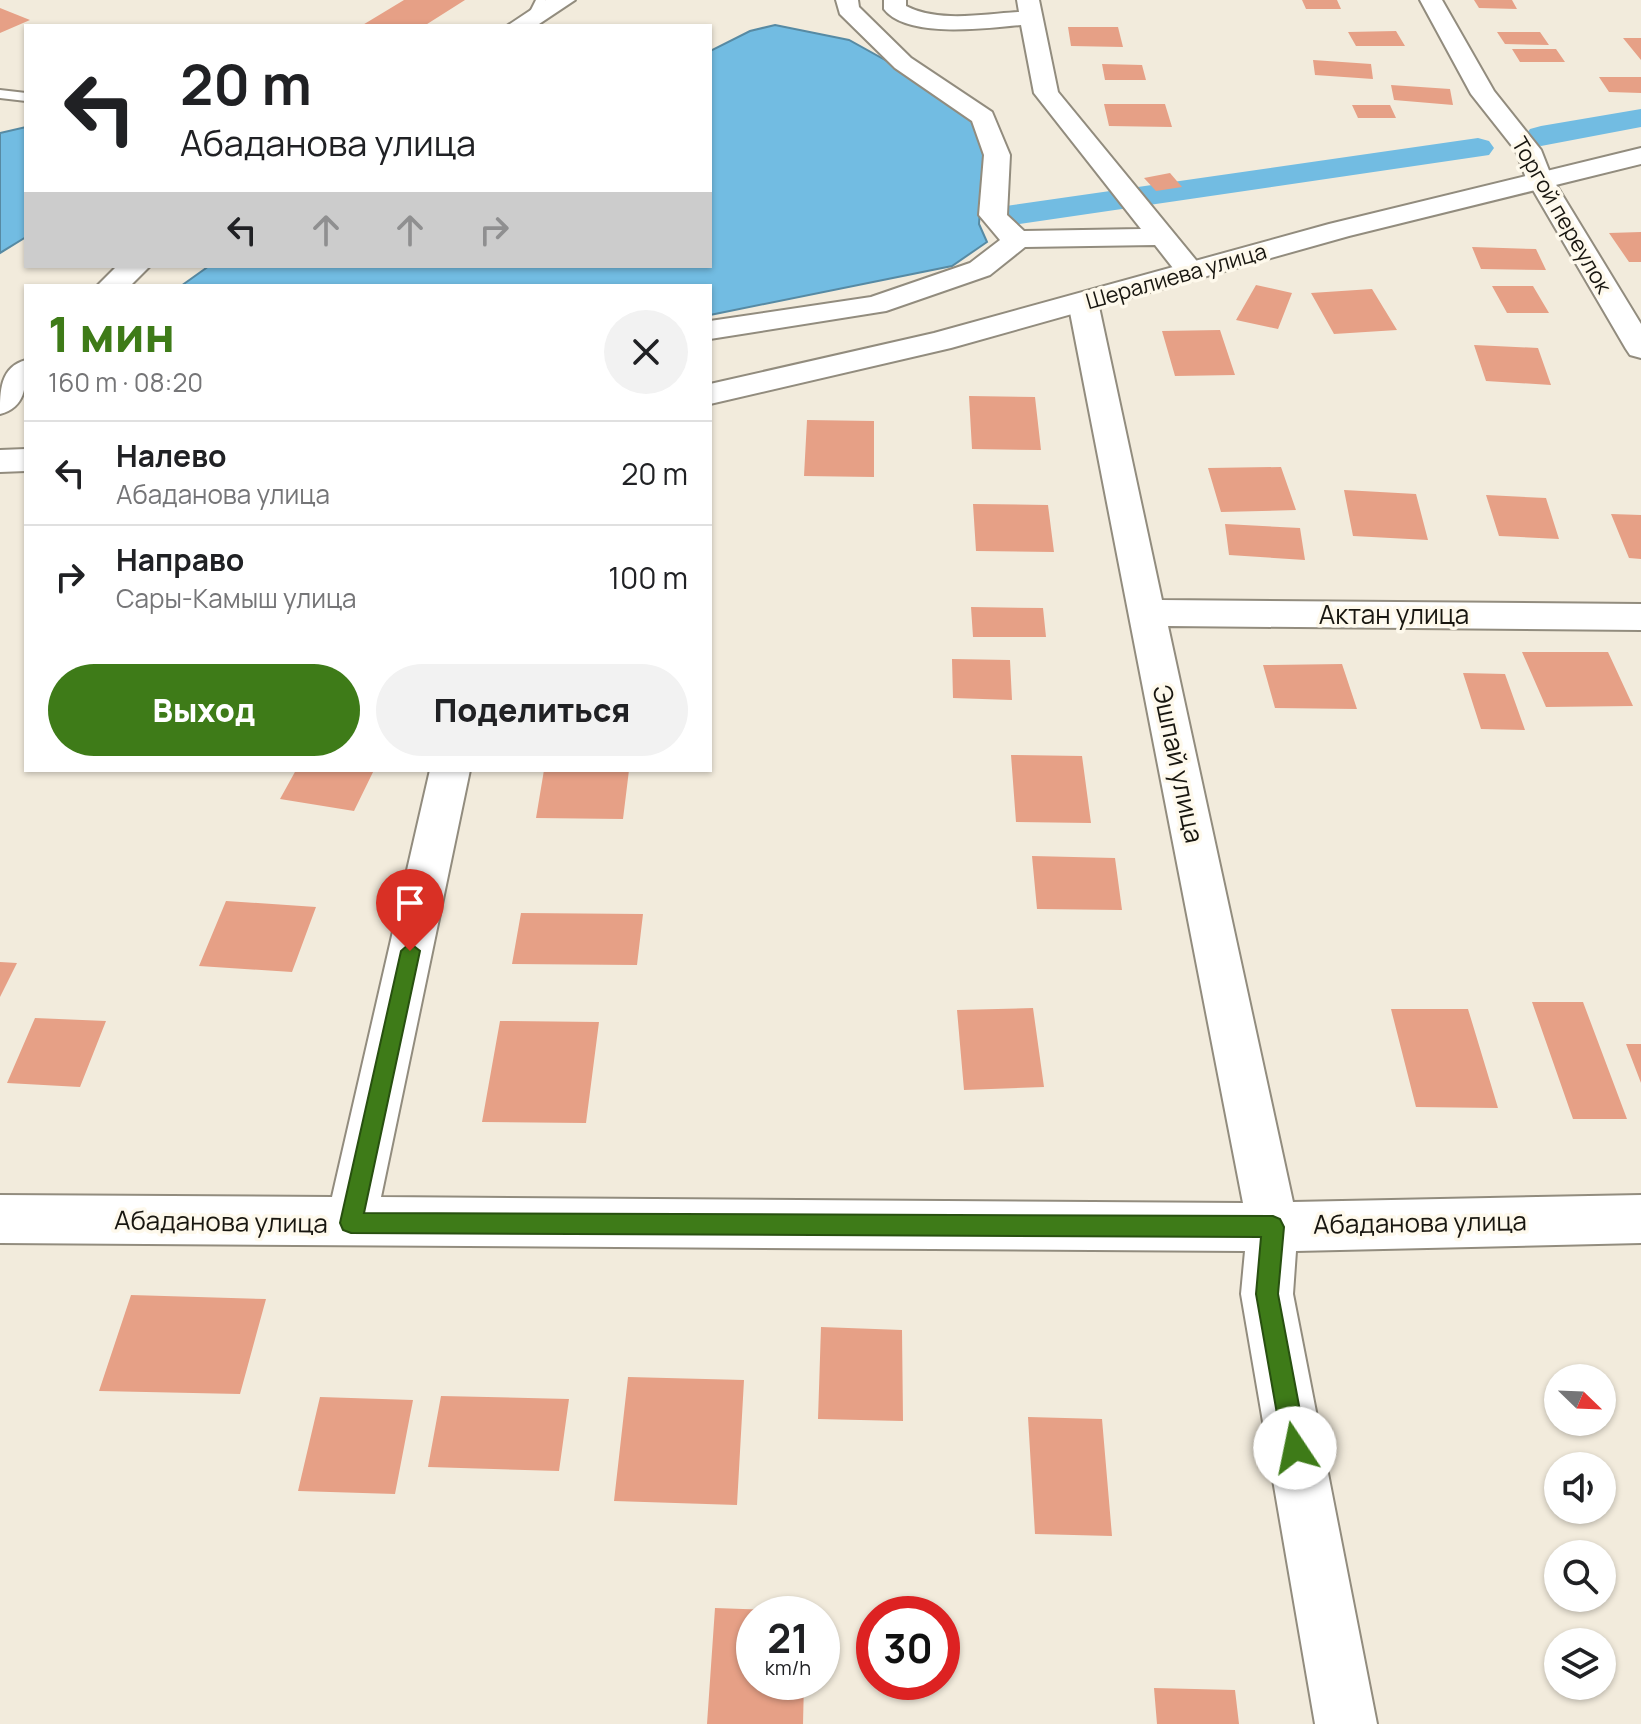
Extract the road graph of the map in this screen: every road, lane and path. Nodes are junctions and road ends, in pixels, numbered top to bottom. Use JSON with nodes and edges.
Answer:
{"nodes":[{"id":1,"x":563,"y":0,"type":"edge"},
{"id":2,"x":847,"y":0,"type":"edge"},
{"id":3,"x":895,"y":0,"type":"edge"},
{"id":4,"x":1431,"y":0,"type":"edge"},
{"id":5,"x":1030,"y":9,"type":"edge"},
{"id":6,"x":530,"y":15,"type":"edge"},
{"id":7,"x":0,"y":94,"type":"edge"},
{"id":8,"x":24,"y":97,"type":"edge"},
{"id":9,"x":1641,"y":156,"type":"edge"},
{"id":10,"x":1539,"y":178,"type":"junction"},
{"id":11,"x":1163,"y":237,"type":"junction"},
{"id":12,"x":1018,"y":239,"type":"junction"},
{"id":13,"x":133,"y":268,"type":"edge"},
{"id":14,"x":1190,"y":271,"type":"junction"},
{"id":15,"x":114,"y":284,"type":"edge"},
{"id":16,"x":1083,"y":302,"type":"junction"},
{"id":17,"x":712,"y":330,"type":"edge"},
{"id":18,"x":1641,"y":349,"type":"edge"},
{"id":19,"x":24,"y":373,"type":"edge"},
{"id":20,"x":712,"y":394,"type":"edge"},
{"id":21,"x":0,"y":404,"type":"edge"},
{"id":22,"x":24,"y":460,"type":"edge"},
{"id":23,"x":0,"y":461,"type":"edge"},
{"id":24,"x":1147,"y":613,"type":"junction"},
{"id":25,"x":1641,"y":617,"type":"edge"},
{"id":26,"x":450,"y":772,"type":"edge"},
{"id":27,"x":0,"y":1219,"type":"edge"},
{"id":28,"x":1641,"y":1219,"type":"edge"},
{"id":29,"x":351,"y":1223,"type":"junction"},
{"id":30,"x":1273,"y":1227,"type":"junction"},
{"id":31,"x":1346,"y":1724,"type":"edge"}],
"edges":[{"from":1,"to":6,"type":"street"},
{"from":2,"to":12,"type":"street"},
{"from":3,"to":5,"type":"street"},
{"from":4,"to":10,"type":"street","name":"Торгой переулок"},
{"from":5,"to":11,"type":"street"},
{"from":7,"to":8,"type":"lane"},
{"from":9,"to":10,"type":"street","name":"Шералиева улица"},
{"from":10,"to":14,"type":"street","name":"Шералиева улица"},
{"from":10,"to":18,"type":"street","name":"Торгой переулок"},
{"from":11,"to":12,"type":"street"},
{"from":11,"to":14,"type":"street"},
{"from":12,"to":17,"type":"street"},
{"from":13,"to":15,"type":"street"},
{"from":14,"to":16,"type":"street","name":"Шералиева улица"},
{"from":16,"to":20,"type":"street","name":"Шералиева улица"},
{"from":16,"to":24,"type":"street","name":"Эшпай улица"},
{"from":19,"to":21,"type":"street"},
{"from":22,"to":23,"type":"street"},
{"from":24,"to":25,"type":"street","name":"Актан улица"},
{"from":24,"to":30,"type":"street","name":"Эшпай улица"},
{"from":26,"to":29,"type":"street"},
{"from":27,"to":29,"type":"street","name":"Абаданова улица"},
{"from":28,"to":30,"type":"street","name":"Абаданова улица"},
{"from":29,"to":30,"type":"street","name":"Абаданова улица"},
{"from":30,"to":31,"type":"street","name":"Эшпай улица"}]}
